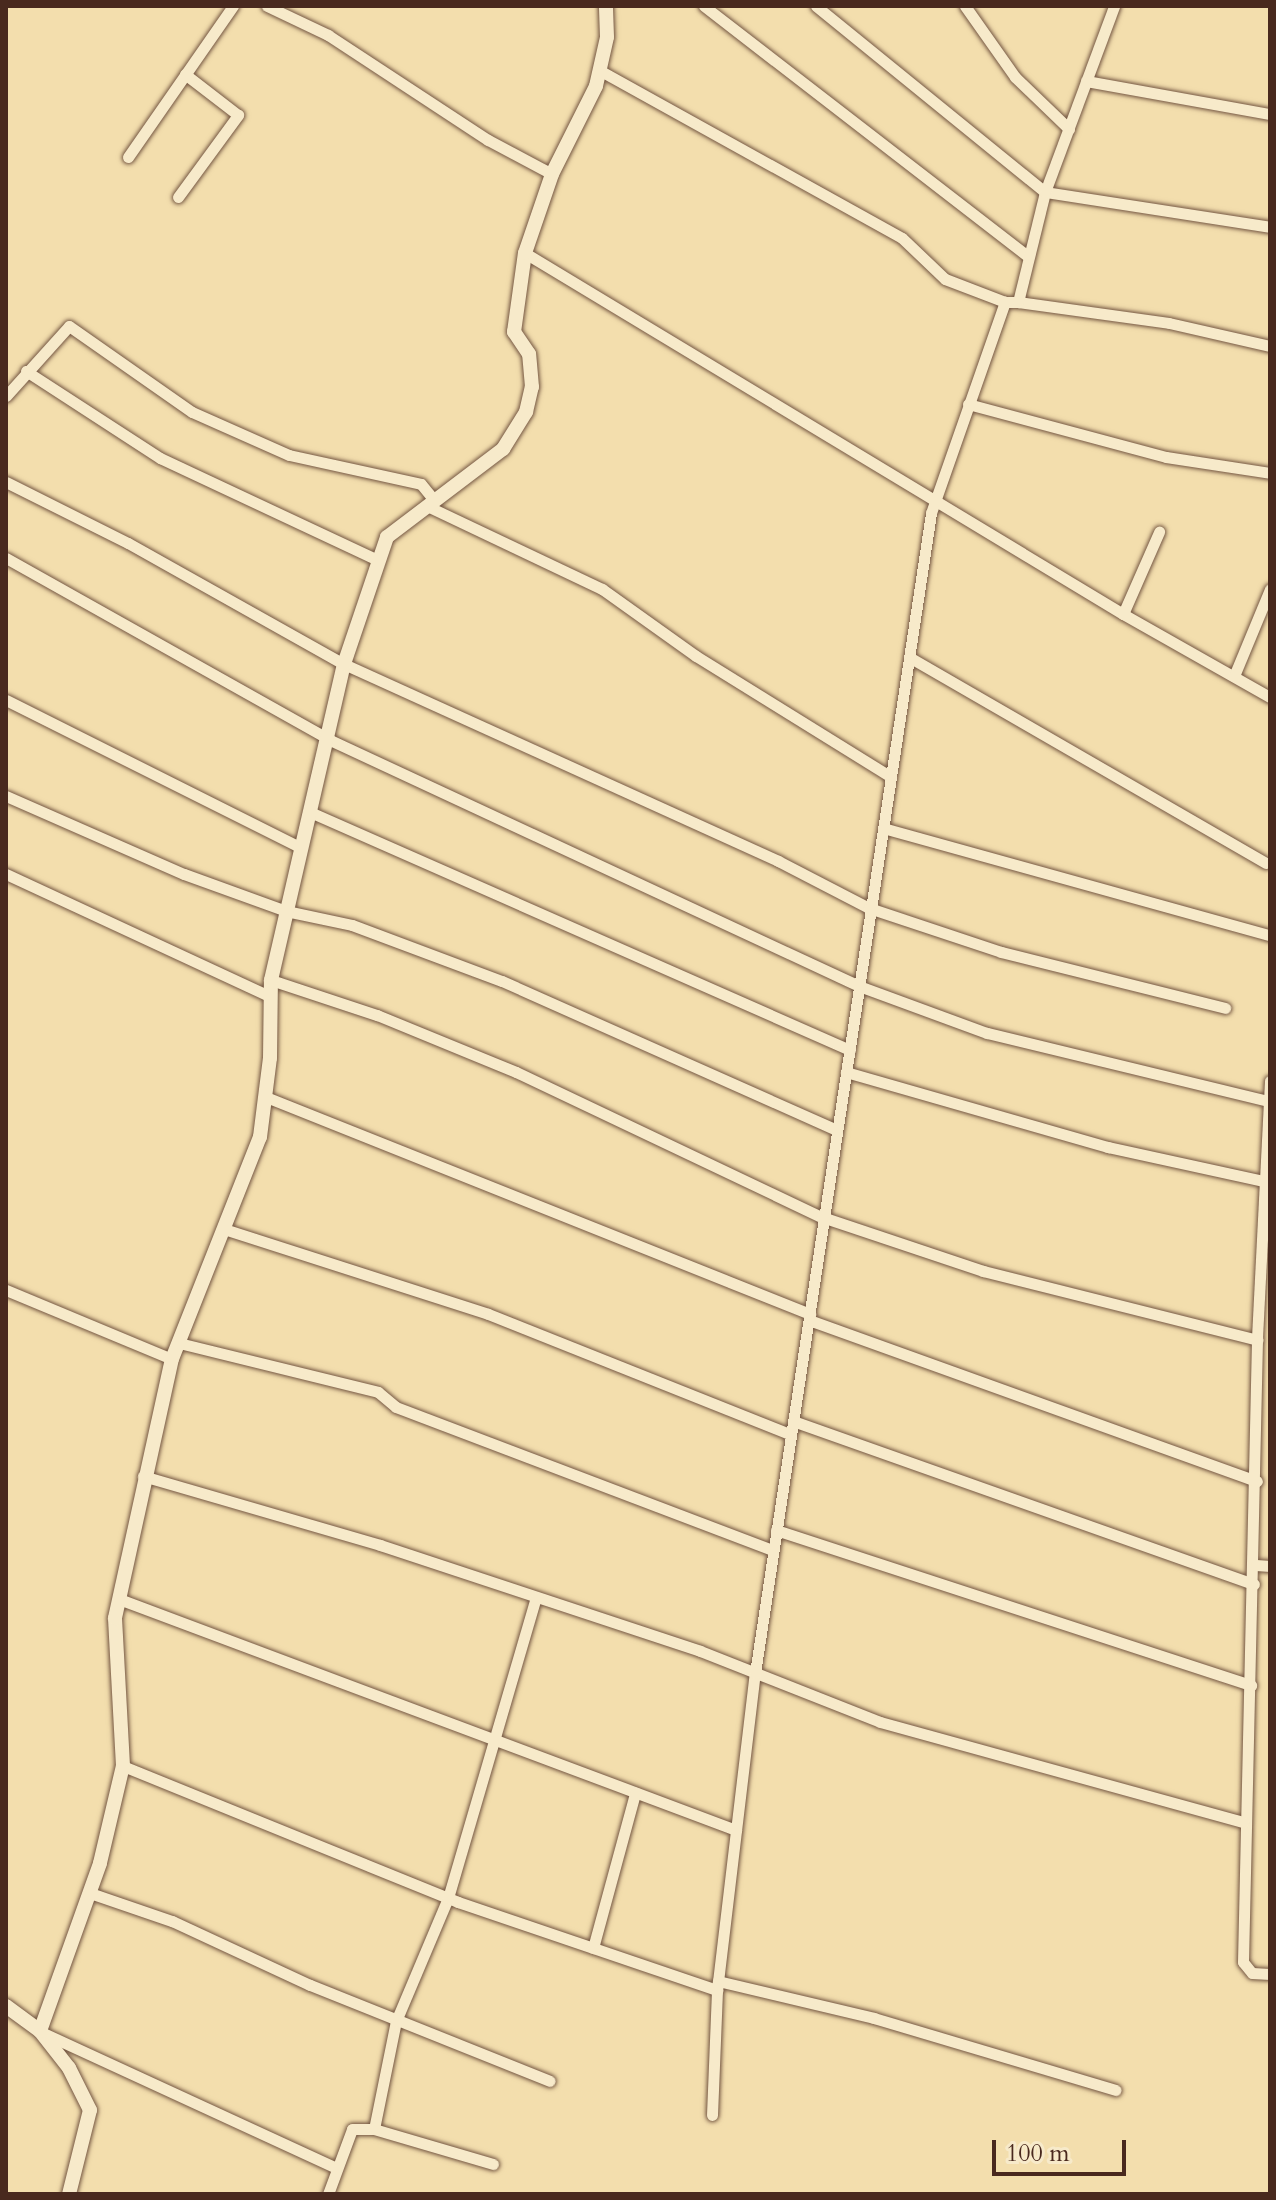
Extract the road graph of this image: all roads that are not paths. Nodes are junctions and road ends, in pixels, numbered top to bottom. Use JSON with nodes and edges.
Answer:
{"nodes":[{"id":1,"x":233,"y":6,"type":"edge"},
{"id":2,"x":267,"y":6,"type":"edge"},
{"id":3,"x":606,"y":6,"type":"edge"},
{"id":4,"x":704,"y":6,"type":"edge"},
{"id":5,"x":816,"y":6,"type":"edge"},
{"id":6,"x":965,"y":6,"type":"edge"},
{"id":7,"x":1114,"y":6,"type":"edge"},
{"id":8,"x":599,"y":70,"type":"junction"},
{"id":9,"x":185,"y":74,"type":"junction"},
{"id":10,"x":1086,"y":81,"type":"junction"},
{"id":11,"x":1270,"y":114,"type":"edge"},
{"id":12,"x":1069,"y":129,"type":"junction"},
{"id":13,"x":128,"y":157,"type":"dead end"},
{"id":14,"x":552,"y":174,"type":"junction"},
{"id":15,"x":1045,"y":192,"type":"junction"},
{"id":16,"x":178,"y":197,"type":"dead end"},
{"id":17,"x":1270,"y":227,"type":"edge"},
{"id":18,"x":525,"y":253,"type":"junction"},
{"id":19,"x":1028,"y":256,"type":"junction"},
{"id":20,"x":1005,"y":302,"type":"junction"},
{"id":21,"x":1018,"y":302,"type":"junction"},
{"id":22,"x":1270,"y":346,"type":"edge"},
{"id":23,"x":26,"y":371,"type":"junction"},
{"id":24,"x":6,"y":396,"type":"edge"},
{"id":25,"x":968,"y":404,"type":"junction"},
{"id":26,"x":1270,"y":473,"type":"edge"},
{"id":27,"x":6,"y":482,"type":"edge"},
{"id":28,"x":935,"y":501,"type":"junction"},
{"id":29,"x":431,"y":503,"type":"junction"},
{"id":30,"x":1159,"y":532,"type":"dead end"},
{"id":31,"x":6,"y":558,"type":"edge"},
{"id":32,"x":376,"y":559,"type":"junction"},
{"id":33,"x":1270,"y":589,"type":"edge"},
{"id":34,"x":1123,"y":614,"type":"junction"},
{"id":35,"x":909,"y":657,"type":"junction"},
{"id":36,"x":344,"y":664,"type":"junction"},
{"id":37,"x":1234,"y":676,"type":"junction"},
{"id":38,"x":1270,"y":697,"type":"edge"},
{"id":39,"x":6,"y":700,"type":"edge"},
{"id":40,"x":330,"y":740,"type":"junction"},
{"id":41,"x":891,"y":777,"type":"junction"},
{"id":42,"x":6,"y":796,"type":"edge"},
{"id":43,"x":310,"y":812,"type":"junction"},
{"id":44,"x":883,"y":828,"type":"junction"},
{"id":45,"x":299,"y":847,"type":"junction"},
{"id":46,"x":1266,"y":863,"type":"dead end"},
{"id":47,"x":6,"y":874,"type":"edge"},
{"id":48,"x":869,"y":908,"type":"junction"},
{"id":49,"x":286,"y":911,"type":"junction"},
{"id":50,"x":1270,"y":935,"type":"edge"},
{"id":51,"x":271,"y":980,"type":"junction"},
{"id":52,"x":859,"y":986,"type":"junction"},
{"id":53,"x":269,"y":996,"type":"junction"},
{"id":54,"x":1225,"y":1008,"type":"dead end"},
{"id":55,"x":850,"y":1050,"type":"junction"},
{"id":56,"x":846,"y":1072,"type":"junction"},
{"id":57,"x":1270,"y":1081,"type":"edge"},
{"id":58,"x":266,"y":1097,"type":"junction"},
{"id":59,"x":1269,"y":1101,"type":"edge"},
{"id":60,"x":836,"y":1130,"type":"junction"},
{"id":61,"x":1264,"y":1181,"type":"junction"},
{"id":62,"x":822,"y":1217,"type":"junction"},
{"id":63,"x":224,"y":1229,"type":"junction"},
{"id":64,"x":6,"y":1290,"type":"edge"},
{"id":65,"x":809,"y":1317,"type":"junction"},
{"id":66,"x":1257,"y":1340,"type":"junction"},
{"id":67,"x":179,"y":1343,"type":"junction"},
{"id":68,"x":172,"y":1359,"type":"junction"},
{"id":69,"x":791,"y":1428,"type":"junction"},
{"id":70,"x":143,"y":1476,"type":"junction"},
{"id":71,"x":1257,"y":1481,"type":"junction"},
{"id":72,"x":776,"y":1530,"type":"junction"},
{"id":73,"x":773,"y":1550,"type":"junction"},
{"id":74,"x":1256,"y":1565,"type":"junction"},
{"id":75,"x":1270,"y":1566,"type":"edge"},
{"id":76,"x":1254,"y":1584,"type":"junction"},
{"id":77,"x":536,"y":1598,"type":"junction"},
{"id":78,"x":119,"y":1599,"type":"junction"},
{"id":79,"x":755,"y":1673,"type":"junction"},
{"id":80,"x":1251,"y":1685,"type":"junction"},
{"id":81,"x":495,"y":1740,"type":"junction"},
{"id":82,"x":123,"y":1766,"type":"junction"},
{"id":83,"x":635,"y":1793,"type":"junction"},
{"id":84,"x":1243,"y":1822,"type":"junction"},
{"id":85,"x":736,"y":1830,"type":"junction"},
{"id":86,"x":90,"y":1893,"type":"junction"},
{"id":87,"x":448,"y":1898,"type":"junction"},
{"id":88,"x":593,"y":1948,"type":"junction"},
{"id":89,"x":1270,"y":1974,"type":"edge"},
{"id":90,"x":717,"y":1985,"type":"junction"},
{"id":91,"x":6,"y":2006,"type":"edge"},
{"id":92,"x":396,"y":2021,"type":"junction"},
{"id":93,"x":40,"y":2031,"type":"junction"},
{"id":94,"x":550,"y":2081,"type":"dead end"},
{"id":95,"x":1115,"y":2090,"type":"dead end"},
{"id":96,"x":712,"y":2115,"type":"dead end"},
{"id":97,"x":374,"y":2129,"type":"junction"},
{"id":98,"x":493,"y":2164,"type":"dead end"},
{"id":99,"x":335,"y":2167,"type":"junction"},
{"id":100,"x":69,"y":2194,"type":"edge"},
{"id":101,"x":328,"y":2194,"type":"edge"}],
"edges":[{"from":1,"to":9,"type":"street"},
{"from":2,"to":14,"type":"street"},
{"from":3,"to":8,"type":"street"},
{"from":4,"to":19,"type":"street"},
{"from":5,"to":15,"type":"street"},
{"from":6,"to":12,"type":"street"},
{"from":7,"to":10,"type":"street"},
{"from":8,"to":14,"type":"street"},
{"from":8,"to":20,"type":"street"},
{"from":9,"to":13,"type":"street"},
{"from":9,"to":16,"type":"street"},
{"from":10,"to":11,"type":"street"},
{"from":10,"to":12,"type":"street"},
{"from":12,"to":15,"type":"street"},
{"from":14,"to":18,"type":"street"},
{"from":15,"to":17,"type":"street"},
{"from":15,"to":19,"type":"street"},
{"from":18,"to":28,"type":"street"},
{"from":18,"to":29,"type":"street"},
{"from":19,"to":21,"type":"street"},
{"from":20,"to":21,"type":"street"},
{"from":20,"to":25,"type":"street"},
{"from":21,"to":22,"type":"street"},
{"from":23,"to":24,"type":"street"},
{"from":23,"to":29,"type":"street"},
{"from":23,"to":32,"type":"street"},
{"from":25,"to":26,"type":"street"},
{"from":25,"to":28,"type":"street"},
{"from":27,"to":36,"type":"street"},
{"from":28,"to":34,"type":"street"},
{"from":28,"to":35,"type":"street"},
{"from":29,"to":32,"type":"street"},
{"from":29,"to":41,"type":"street"},
{"from":30,"to":34,"type":"street"},
{"from":31,"to":40,"type":"street"},
{"from":32,"to":36,"type":"street"},
{"from":33,"to":37,"type":"street"},
{"from":34,"to":37,"type":"street"},
{"from":35,"to":41,"type":"street"},
{"from":35,"to":46,"type":"street"},
{"from":36,"to":40,"type":"street"},
{"from":36,"to":48,"type":"street"},
{"from":37,"to":38,"type":"street"},
{"from":39,"to":45,"type":"street"},
{"from":40,"to":43,"type":"street"},
{"from":40,"to":52,"type":"street"},
{"from":41,"to":44,"type":"street"},
{"from":42,"to":49,"type":"street"},
{"from":43,"to":45,"type":"street"},
{"from":43,"to":55,"type":"street"},
{"from":44,"to":48,"type":"street"},
{"from":44,"to":50,"type":"street"},
{"from":45,"to":49,"type":"street"},
{"from":47,"to":53,"type":"street"},
{"from":48,"to":52,"type":"street"},
{"from":48,"to":54,"type":"street"},
{"from":49,"to":51,"type":"street"},
{"from":49,"to":60,"type":"street"},
{"from":51,"to":53,"type":"street"},
{"from":51,"to":62,"type":"street"},
{"from":52,"to":55,"type":"street"},
{"from":52,"to":59,"type":"street"},
{"from":53,"to":58,"type":"street"},
{"from":55,"to":56,"type":"street"},
{"from":56,"to":60,"type":"street"},
{"from":56,"to":61,"type":"street"},
{"from":57,"to":59,"type":"street"},
{"from":58,"to":63,"type":"street"},
{"from":58,"to":65,"type":"street"},
{"from":59,"to":61,"type":"street"},
{"from":60,"to":62,"type":"street"},
{"from":61,"to":66,"type":"street"},
{"from":62,"to":65,"type":"street"},
{"from":62,"to":66,"type":"street"},
{"from":63,"to":67,"type":"street"},
{"from":63,"to":69,"type":"street"},
{"from":64,"to":68,"type":"street"},
{"from":65,"to":69,"type":"street"},
{"from":65,"to":71,"type":"street"},
{"from":66,"to":71,"type":"street"},
{"from":67,"to":68,"type":"street"},
{"from":67,"to":73,"type":"street"},
{"from":68,"to":70,"type":"street"},
{"from":69,"to":72,"type":"street"},
{"from":69,"to":76,"type":"street"},
{"from":70,"to":77,"type":"street"},
{"from":70,"to":78,"type":"street"},
{"from":71,"to":74,"type":"street"},
{"from":72,"to":73,"type":"street"},
{"from":72,"to":80,"type":"street"},
{"from":73,"to":79,"type":"street"},
{"from":74,"to":75,"type":"street"},
{"from":74,"to":76,"type":"street"},
{"from":76,"to":80,"type":"street"},
{"from":77,"to":79,"type":"street"},
{"from":77,"to":81,"type":"street"},
{"from":78,"to":81,"type":"street"},
{"from":78,"to":82,"type":"street"},
{"from":79,"to":84,"type":"street"},
{"from":79,"to":85,"type":"street"},
{"from":80,"to":84,"type":"street"},
{"from":81,"to":83,"type":"street"},
{"from":81,"to":87,"type":"street"},
{"from":82,"to":86,"type":"street"},
{"from":82,"to":87,"type":"street"},
{"from":83,"to":85,"type":"street"},
{"from":83,"to":88,"type":"street"},
{"from":84,"to":89,"type":"street"},
{"from":85,"to":90,"type":"street"},
{"from":86,"to":92,"type":"street"},
{"from":86,"to":93,"type":"street"},
{"from":87,"to":88,"type":"street"},
{"from":87,"to":92,"type":"street"},
{"from":88,"to":90,"type":"street"},
{"from":90,"to":95,"type":"street"},
{"from":90,"to":96,"type":"street"},
{"from":91,"to":93,"type":"street"},
{"from":92,"to":94,"type":"street"},
{"from":92,"to":97,"type":"street"},
{"from":93,"to":99,"type":"street"},
{"from":93,"to":100,"type":"street"},
{"from":97,"to":98,"type":"street"},
{"from":97,"to":99,"type":"street"},
{"from":99,"to":101,"type":"street"}]}
